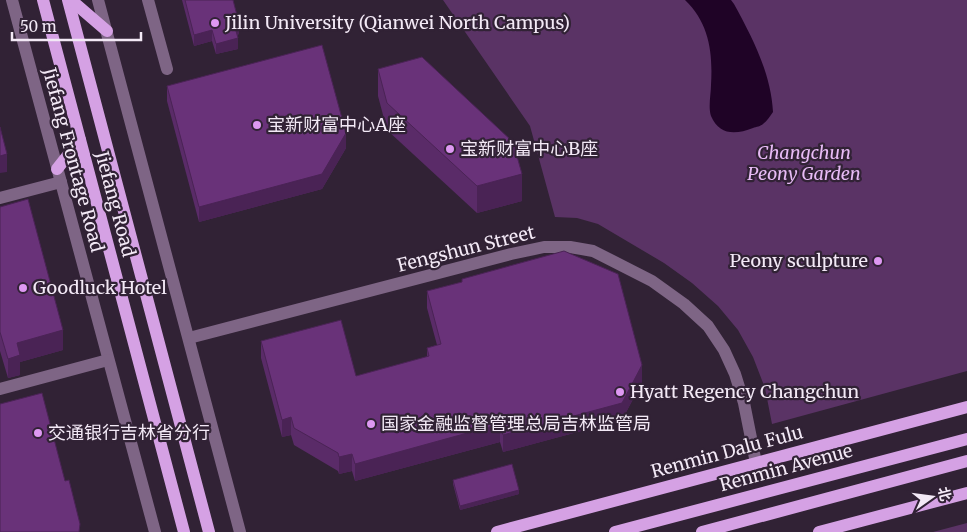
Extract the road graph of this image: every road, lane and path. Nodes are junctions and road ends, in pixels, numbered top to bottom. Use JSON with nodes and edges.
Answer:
{"nodes":[{"id":1,"x":12,"y":0,"type":"edge"},
{"id":2,"x":43,"y":0,"type":"edge"},
{"id":3,"x":69,"y":0,"type":"edge"},
{"id":4,"x":98,"y":0,"type":"edge"},
{"id":5,"x":148,"y":0,"type":"edge"},
{"id":6,"x":107,"y":31,"type":"junction"},
{"id":7,"x":167,"y":69,"type":"dead end"},
{"id":8,"x":80,"y":140,"type":"junction"},
{"id":9,"x":57,"y":169,"type":"junction"},
{"id":10,"x":61,"y":182,"type":"junction"},
{"id":11,"x":0,"y":198,"type":"edge"},
{"id":12,"x":189,"y":338,"type":"junction"},
{"id":13,"x":108,"y":360,"type":"junction"},
{"id":14,"x":0,"y":389,"type":"edge"},
{"id":15,"x":967,"y":407,"type":"edge"},
{"id":16,"x":967,"y":438,"type":"edge"},
{"id":17,"x":967,"y":461,"type":"edge"},
{"id":18,"x":756,"y":463,"type":"junction"},
{"id":19,"x":967,"y":493,"type":"edge"},
{"id":20,"x":857,"y":527,"type":"edge"},
{"id":21,"x":155,"y":532,"type":"edge"},
{"id":22,"x":184,"y":532,"type":"edge"},
{"id":23,"x":209,"y":532,"type":"edge"},
{"id":24,"x":240,"y":532,"type":"edge"},
{"id":25,"x":497,"y":532,"type":"edge"},
{"id":26,"x":615,"y":532,"type":"edge"},
{"id":27,"x":702,"y":532,"type":"edge"},
{"id":28,"x":819,"y":532,"type":"edge"}],
"edges":[{"from":1,"to":9,"type":"street","name":"Jiefang Frontage Road"},
{"from":2,"to":8,"type":"main road","name":"Jiefang Road"},
{"from":3,"to":6,"type":"main road"},
{"from":3,"to":23,"type":"main road","name":"Jiefang Road"},
{"from":4,"to":6,"type":"street"},
{"from":5,"to":7,"type":"street"},
{"from":6,"to":12,"type":"street"},
{"from":8,"to":9,"type":"main road"},
{"from":8,"to":22,"type":"main road","name":"Jiefang Road"},
{"from":9,"to":10,"type":"street","name":"Jiefang Frontage Road"},
{"from":10,"to":11,"type":"street"},
{"from":10,"to":13,"type":"street","name":"Jiefang Frontage Road"},
{"from":12,"to":18,"type":"street","name":"Fengshun Street"},
{"from":12,"to":24,"type":"street"},
{"from":13,"to":14,"type":"street"},
{"from":13,"to":21,"type":"street","name":"Jiefang Frontage Road"},
{"from":15,"to":18,"type":"main road","name":"Renmin Dalu Fulu"},
{"from":16,"to":26,"type":"main road","name":"Renmin Avenue"},
{"from":17,"to":27,"type":"main road"},
{"from":18,"to":25,"type":"main road","name":"Renmin Dalu Fulu"},
{"from":19,"to":20,"type":"main road"},
{"from":20,"to":28,"type":"main road"}]}
